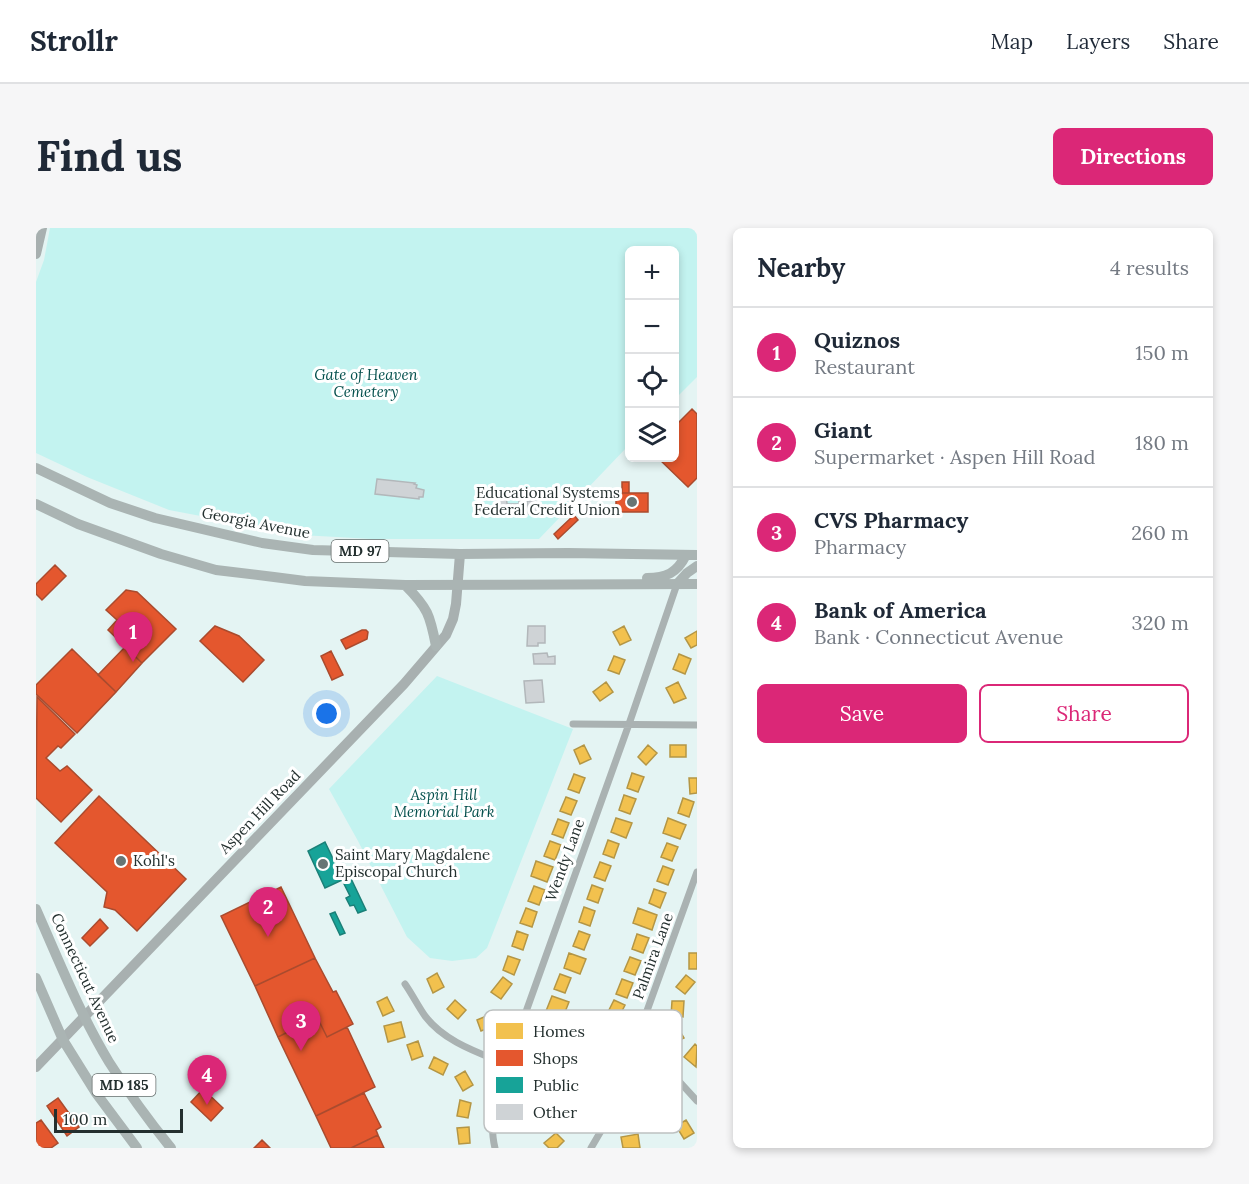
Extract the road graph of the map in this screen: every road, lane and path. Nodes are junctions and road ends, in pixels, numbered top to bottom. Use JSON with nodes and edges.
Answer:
{"nodes":[{"id":1,"x":42,"y":228,"type":"edge"},
{"id":2,"x":36,"y":254,"type":"edge"},
{"id":3,"x":36,"y":468,"type":"edge"},
{"id":4,"x":36,"y":504,"type":"edge"},
{"id":5,"x":460,"y":554,"type":"junction"},
{"id":6,"x":692,"y":555,"type":"edge"},
{"id":7,"x":697,"y":566,"type":"edge"},
{"id":8,"x":677,"y":584,"type":"junction"},
{"id":9,"x":697,"y":584,"type":"edge"},
{"id":10,"x":405,"y":585,"type":"junction"},
{"id":11,"x":603,"y":585,"type":"junction"},
{"id":12,"x":458,"y":586,"type":"junction"},
{"id":13,"x":436,"y":646,"type":"junction"},
{"id":14,"x":573,"y":724,"type":"dead end"},
{"id":15,"x":629,"y":724,"type":"junction"},
{"id":16,"x":697,"y":725,"type":"edge"},
{"id":17,"x":697,"y":872,"type":"edge"},
{"id":18,"x":36,"y":909,"type":"edge"},
{"id":19,"x":36,"y":978,"type":"edge"},
{"id":20,"x":405,"y":984,"type":"dead end"},
{"id":21,"x":526,"y":1010,"type":"edge"},
{"id":22,"x":648,"y":1010,"type":"edge"},
{"id":23,"x":84,"y":1017,"type":"junction"},
{"id":24,"x":63,"y":1040,"type":"junction"},
{"id":25,"x":484,"y":1055,"type":"edge"},
{"id":26,"x":36,"y":1067,"type":"edge"},
{"id":27,"x":682,"y":1084,"type":"edge"},
{"id":28,"x":697,"y":1101,"type":"edge"},
{"id":29,"x":493,"y":1133,"type":"edge"},
{"id":30,"x":600,"y":1133,"type":"edge"},
{"id":31,"x":137,"y":1148,"type":"edge"},
{"id":32,"x":171,"y":1148,"type":"edge"},
{"id":33,"x":495,"y":1148,"type":"edge"},
{"id":34,"x":591,"y":1148,"type":"edge"}],
"edges":[{"from":1,"to":2,"type":"street"},
{"from":3,"to":5,"type":"main road","name":"Georgia Avenue","number":"MD 97"},
{"from":4,"to":10,"type":"main road","number":"MD 97"},
{"from":5,"to":6,"type":"main road","name":"Georgia Avenue","number":"MD 97"},
{"from":5,"to":12,"type":"street","name":"Aspen Hill Road"},
{"from":6,"to":11,"type":"main road"},
{"from":7,"to":8,"type":"main road"},
{"from":8,"to":9,"type":"main road","number":"MD 97"},
{"from":8,"to":11,"type":"main road","number":"MD 97"},
{"from":8,"to":15,"type":"street","name":"Wendy Lane"},
{"from":10,"to":12,"type":"main road","number":"MD 97"},
{"from":10,"to":13,"type":"main road"},
{"from":11,"to":12,"type":"main road","number":"MD 97"},
{"from":12,"to":13,"type":"street","name":"Aspen Hill Road"},
{"from":13,"to":23,"type":"street","name":"Aspen Hill Road"},
{"from":14,"to":15,"type":"street"},
{"from":15,"to":16,"type":"street"},
{"from":15,"to":21,"type":"street","name":"Wendy Lane"},
{"from":17,"to":22,"type":"street","name":"Palmira Lane"},
{"from":18,"to":23,"type":"main road","name":"Connecticut Avenue","number":"MD 185"},
{"from":19,"to":24,"type":"main road","number":"MD 185"},
{"from":20,"to":25,"type":"street"},
{"from":23,"to":24,"type":"street","name":"Aspen Hill Road"},
{"from":23,"to":32,"type":"main road","name":"Connecticut Avenue","number":"MD 185"},
{"from":24,"to":26,"type":"street","name":"Aspen Hill Road"},
{"from":24,"to":31,"type":"main road","number":"MD 185"},
{"from":27,"to":28,"type":"street"},
{"from":29,"to":33,"type":"street","name":"Wendy Lane"},
{"from":30,"to":34,"type":"street","name":"Palmira Lane"}]}
